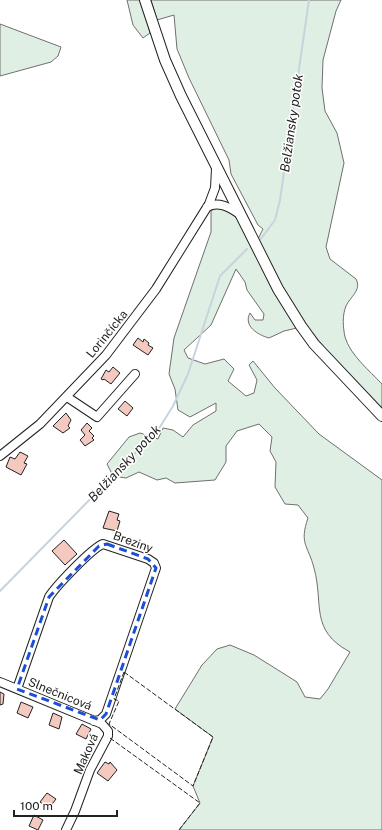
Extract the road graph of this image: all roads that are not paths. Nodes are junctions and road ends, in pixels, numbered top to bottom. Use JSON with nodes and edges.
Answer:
{"nodes":[{"id":1,"x":145,"y":0,"type":"edge"},
{"id":2,"x":216,"y":169,"type":"junction"},
{"id":3,"x":227,"y":191,"type":"junction"},
{"id":4,"x":213,"y":195,"type":"junction"},
{"id":5,"x":211,"y":206,"type":"junction"},
{"id":6,"x":238,"y":213,"type":"junction"},
{"id":7,"x":135,"y":374,"type":"dead end"},
{"id":8,"x":67,"y":398,"type":"junction"},
{"id":9,"x":382,"y":416,"type":"edge"},
{"id":10,"x":0,"y":456,"type":"edge"},
{"id":11,"x":0,"y":682,"type":"edge"},
{"id":12,"x":17,"y":690,"type":"junction"},
{"id":13,"x":94,"y":720,"type":"junction"},
{"id":14,"x":108,"y":731,"type":"joint"},
{"id":15,"x":66,"y":830,"type":"edge"}],
"edges":[{"from":1,"to":2,"type":"main road"},
{"from":2,"to":3,"type":"main road"},
{"from":2,"to":4,"type":"street","name":"Lorinčícka"},
{"from":3,"to":4,"type":"street"},
{"from":3,"to":5,"type":"street"},
{"from":3,"to":6,"type":"main road"},
{"from":4,"to":5,"type":"street","name":"Lorinčícka"},
{"from":5,"to":6,"type":"street"},
{"from":5,"to":8,"type":"street","name":"Lorinčícka"},
{"from":6,"to":9,"type":"main road"},
{"from":7,"to":8,"type":"street"},
{"from":8,"to":10,"type":"street","name":"Lorinčícka"},
{"from":11,"to":12,"type":"street","name":"Slnečnicová"},
{"from":12,"to":13,"type":"street","name":"Slnečnicová"},
{"from":12,"to":13,"type":"street","name":"Breziny"},
{"from":13,"to":14,"type":"street","name":"Slnečnicová"},
{"from":14,"to":15,"type":"street","name":"Maková"}]}
